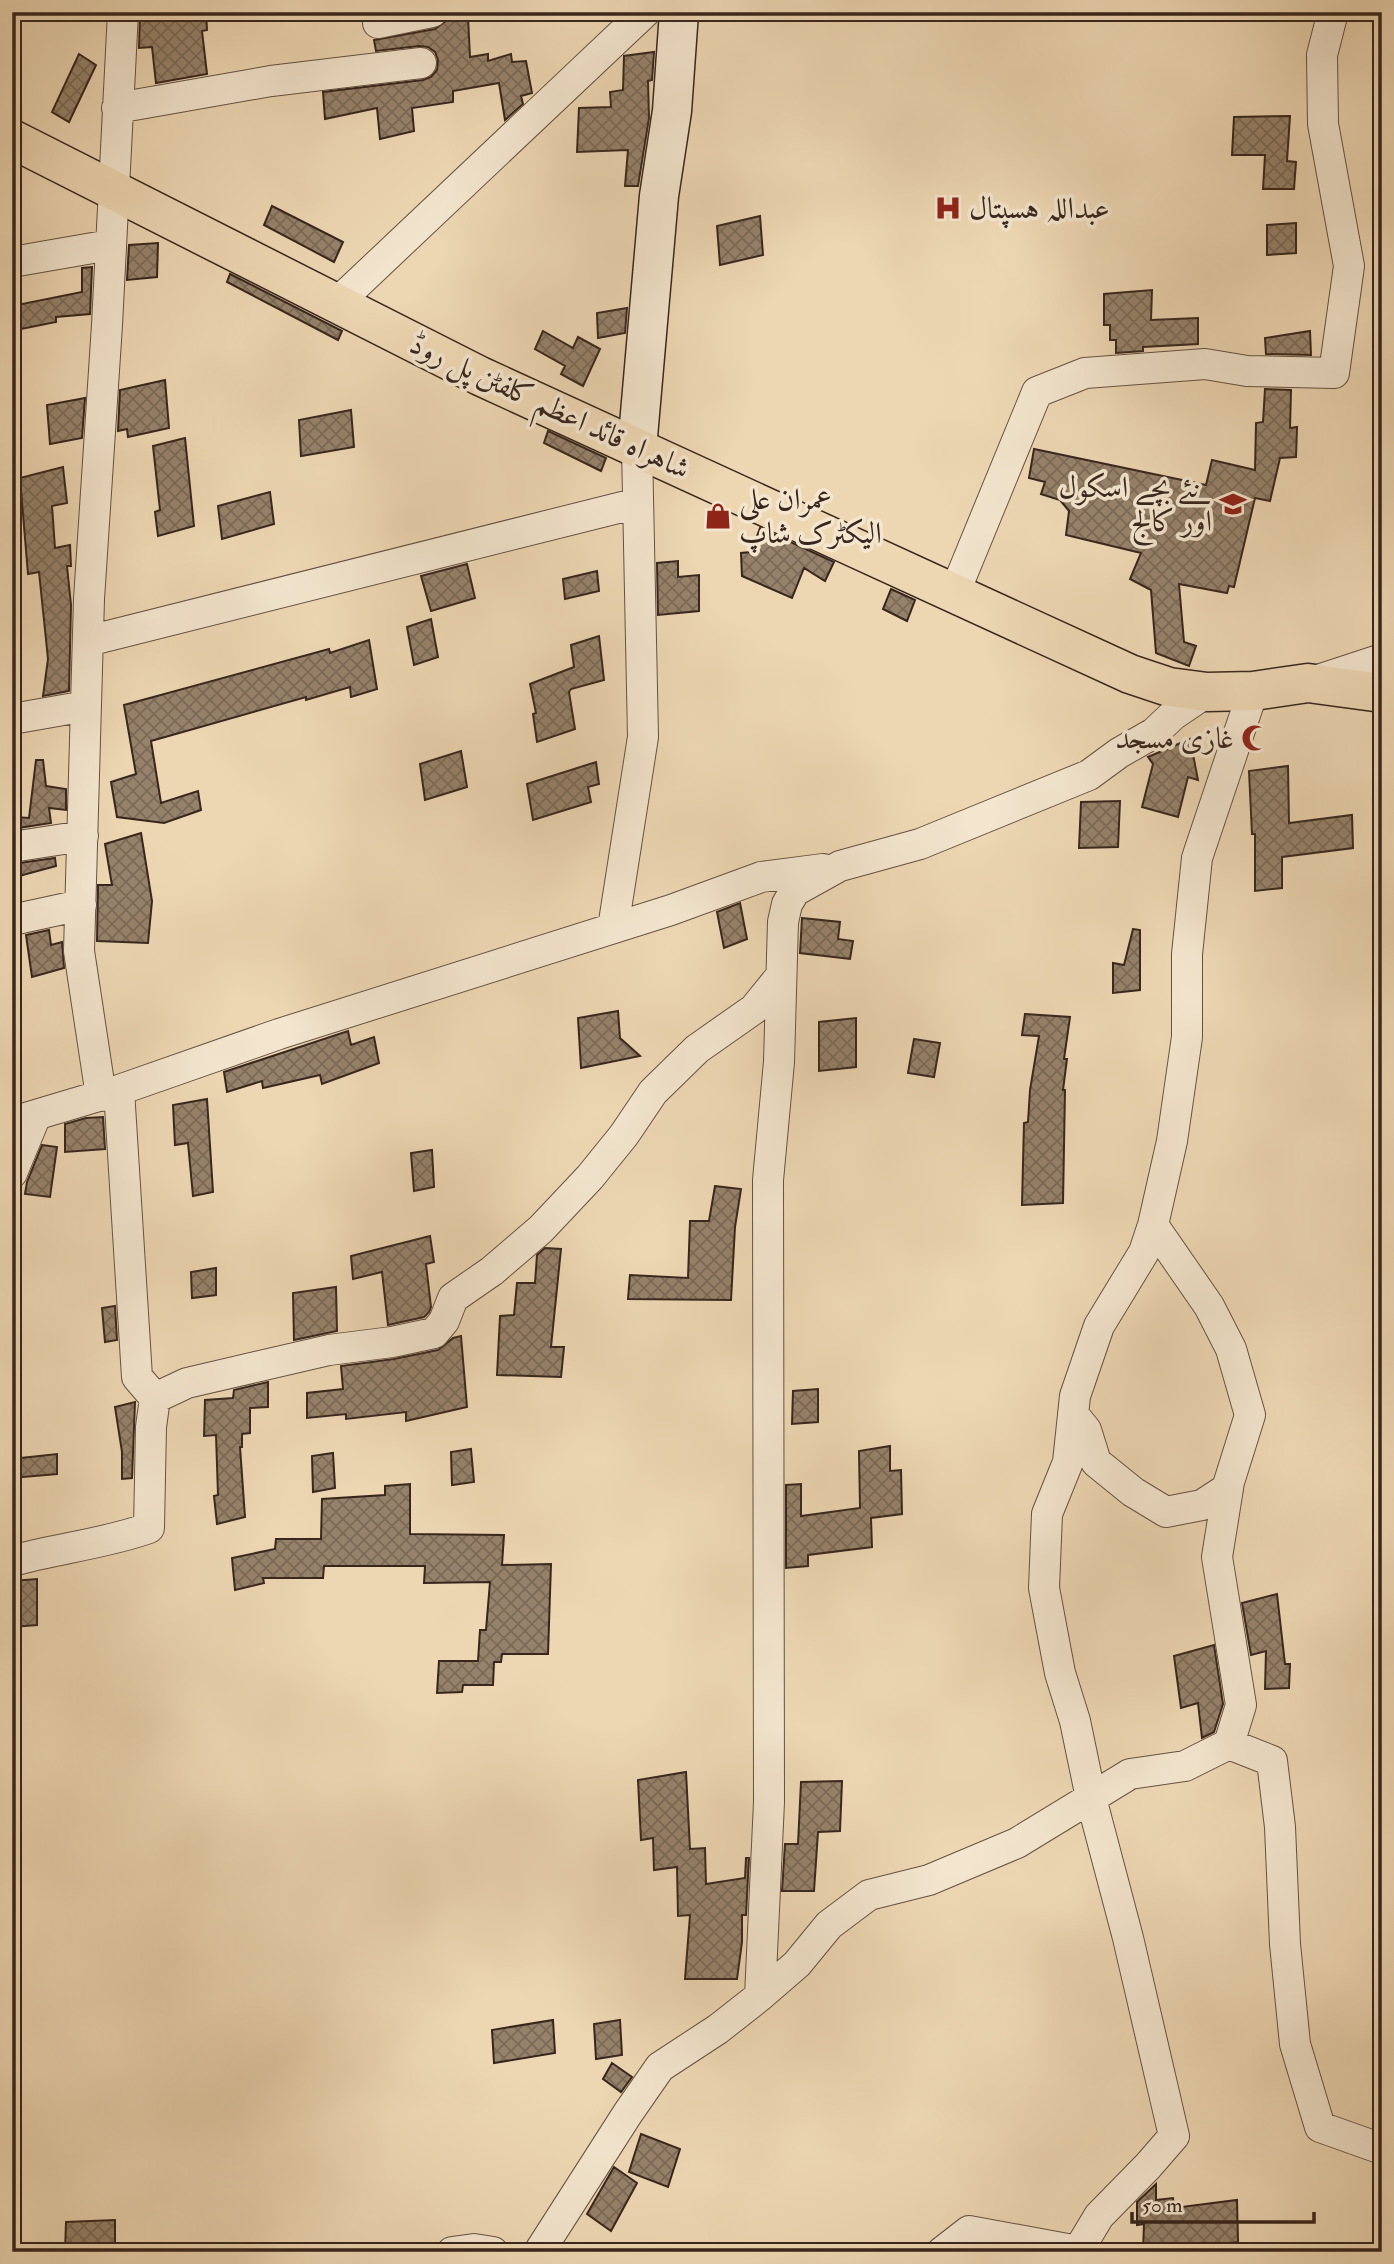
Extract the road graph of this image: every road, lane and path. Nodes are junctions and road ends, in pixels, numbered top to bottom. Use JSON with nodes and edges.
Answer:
{"nodes":[{"id":1,"x":122,"y":12,"type":"edge"},
{"id":2,"x":432,"y":12,"type":"edge"},
{"id":3,"x":645,"y":12,"type":"edge"},
{"id":4,"x":678,"y":12,"type":"edge"},
{"id":5,"x":1333,"y":12,"type":"edge"},
{"id":6,"x":378,"y":23,"type":"dead end"},
{"id":7,"x":421,"y":63,"type":"dead end"},
{"id":8,"x":117,"y":108,"type":"junction"},
{"id":9,"x":12,"y":139,"type":"edge"},
{"id":10,"x":113,"y":190,"type":"junction"},
{"id":11,"x":110,"y":245,"type":"junction"},
{"id":12,"x":12,"y":262,"type":"edge"},
{"id":13,"x":337,"y":303,"type":"junction"},
{"id":14,"x":637,"y":448,"type":"junction"},
{"id":15,"x":638,"y":503,"type":"junction"},
{"id":16,"x":954,"y":594,"type":"junction"},
{"id":17,"x":88,"y":641,"type":"junction"},
{"id":18,"x":1382,"y":659,"type":"edge"},
{"id":19,"x":1308,"y":683,"type":"junction"},
{"id":20,"x":1253,"y":691,"type":"junction"},
{"id":21,"x":1207,"y":692,"type":"junction"},
{"id":22,"x":1382,"y":693,"type":"edge"},
{"id":23,"x":86,"y":706,"type":"junction"},
{"id":24,"x":12,"y":719,"type":"edge"},
{"id":25,"x":83,"y":836,"type":"junction"},
{"id":26,"x":12,"y":847,"type":"edge"},
{"id":27,"x":840,"y":866,"type":"junction"},
{"id":28,"x":81,"y":905,"type":"junction"},
{"id":29,"x":12,"y":920,"type":"edge"},
{"id":30,"x":612,"y":928,"type":"junction"},
{"id":31,"x":780,"y":977,"type":"junction"},
{"id":32,"x":110,"y":1093,"type":"junction"},
{"id":33,"x":24,"y":1118,"type":"edge"},
{"id":34,"x":12,"y":1172,"type":"edge"},
{"id":35,"x":1153,"y":1225,"type":"junction"},
{"id":36,"x":155,"y":1398,"type":"junction"},
{"id":37,"x":1073,"y":1414,"type":"junction"},
{"id":38,"x":1228,"y":1488,"type":"junction"},
{"id":39,"x":12,"y":1561,"type":"edge"},
{"id":40,"x":1229,"y":1744,"type":"junction"},
{"id":41,"x":1091,"y":1798,"type":"junction"},
{"id":42,"x":760,"y":1996,"type":"junction"},
{"id":43,"x":1382,"y":2149,"type":"edge"},
{"id":44,"x":452,"y":2252,"type":"edge"},
{"id":45,"x":493,"y":2252,"type":"edge"},
{"id":46,"x":538,"y":2252,"type":"edge"},
{"id":47,"x":942,"y":2252,"type":"edge"}],
"edges":[{"from":1,"to":8,"type":"street"},
{"from":2,"to":6,"type":"street"},
{"from":3,"to":13,"type":"street"},
{"from":4,"to":14,"type":"street"},
{"from":5,"to":16,"type":"street"},
{"from":7,"to":8,"type":"street"},
{"from":8,"to":10,"type":"street"},
{"from":9,"to":10,"type":"highway","name":"شاہراہ قائد اعظم کلفٹن پل روڈ"},
{"from":10,"to":11,"type":"street"},
{"from":10,"to":13,"type":"highway","name":"شاہراہ قائد اعظم کلفٹن پل روڈ"},
{"from":11,"to":12,"type":"street"},
{"from":11,"to":17,"type":"street"},
{"from":13,"to":14,"type":"highway","name":"شاہراہ قائد اعظم کلفٹن پل روڈ"},
{"from":14,"to":15,"type":"street"},
{"from":14,"to":16,"type":"highway","name":"شاہراہ قائد اعظم کلفٹن پل روڈ"},
{"from":15,"to":17,"type":"street"},
{"from":15,"to":30,"type":"street"},
{"from":16,"to":21,"type":"highway","name":"شاہراہ قائد اعظم کلفٹن پل روڈ"},
{"from":17,"to":23,"type":"street"},
{"from":18,"to":19,"type":"street"},
{"from":19,"to":20,"type":"highway","name":"شاہراہ قائد اعظم کلفٹن پل روڈ"},
{"from":19,"to":22,"type":"highway","name":"شاہراہ قائد اعظم کلفٹن پل روڈ"},
{"from":20,"to":21,"type":"highway","name":"شاہراہ قائد اعظم کلفٹن پل روڈ"},
{"from":20,"to":35,"type":"street"},
{"from":21,"to":27,"type":"street"},
{"from":23,"to":24,"type":"street"},
{"from":23,"to":25,"type":"street"},
{"from":25,"to":26,"type":"street"},
{"from":25,"to":28,"type":"street"},
{"from":27,"to":30,"type":"street"},
{"from":27,"to":31,"type":"street"},
{"from":28,"to":29,"type":"street"},
{"from":28,"to":32,"type":"street"},
{"from":30,"to":32,"type":"street"},
{"from":31,"to":36,"type":"street"},
{"from":31,"to":42,"type":"street"},
{"from":32,"to":33,"type":"street"},
{"from":32,"to":36,"type":"street"},
{"from":33,"to":34,"type":"street"},
{"from":35,"to":37,"type":"street"},
{"from":35,"to":38,"type":"street"},
{"from":36,"to":39,"type":"street"},
{"from":37,"to":38,"type":"street"},
{"from":37,"to":41,"type":"street"},
{"from":38,"to":40,"type":"street"},
{"from":40,"to":41,"type":"street"},
{"from":40,"to":43,"type":"street"},
{"from":41,"to":42,"type":"street"},
{"from":41,"to":47,"type":"street"},
{"from":42,"to":46,"type":"street"},
{"from":44,"to":45,"type":"street"}]}
